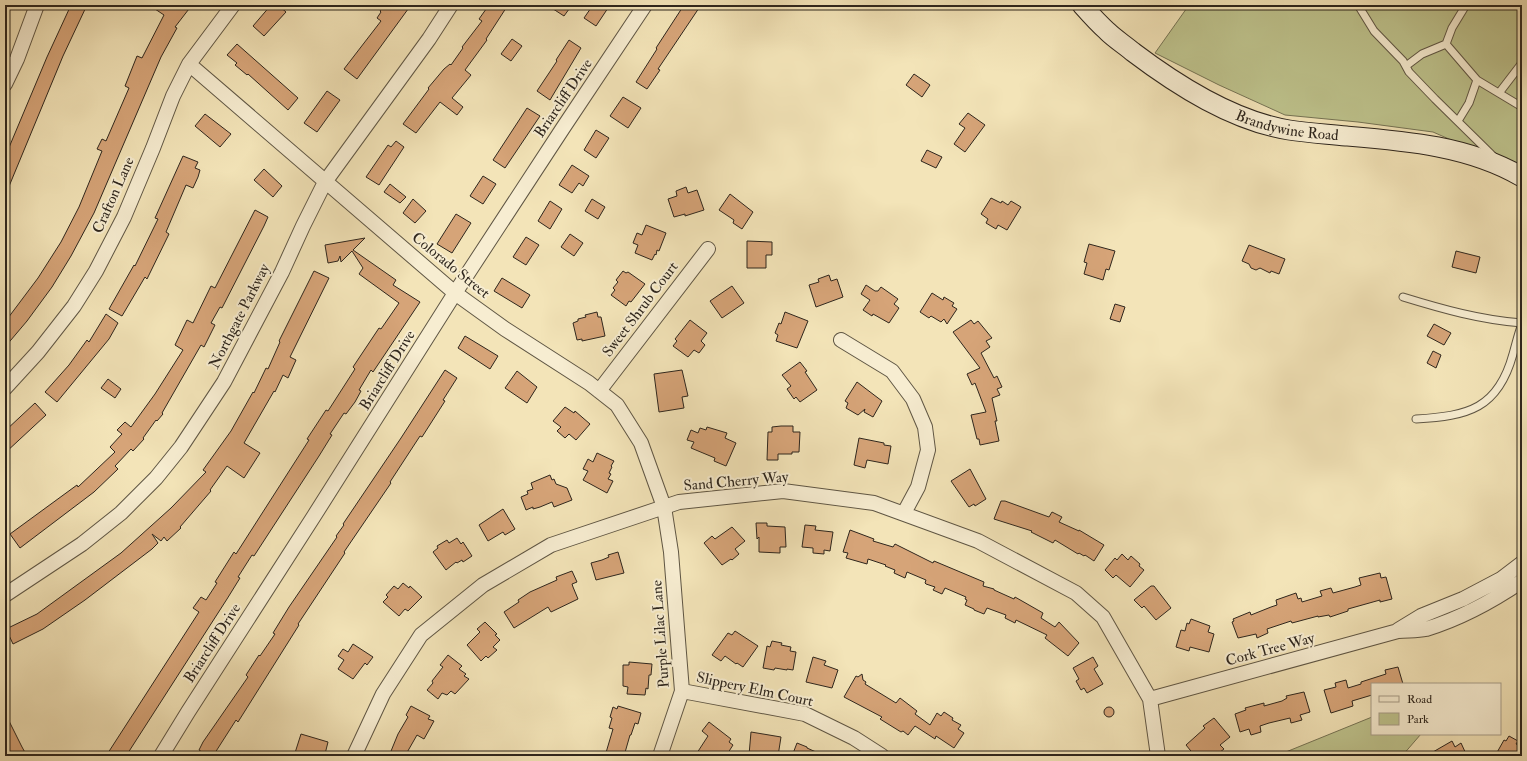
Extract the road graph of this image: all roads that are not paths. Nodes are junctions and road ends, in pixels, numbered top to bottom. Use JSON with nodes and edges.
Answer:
{"nodes":[{"id":1,"x":37,"y":5,"type":"edge"},
{"id":2,"x":233,"y":5,"type":"edge"},
{"id":3,"x":451,"y":5,"type":"edge"},
{"id":4,"x":646,"y":5,"type":"edge"},
{"id":5,"x":1082,"y":5,"type":"edge"},
{"id":6,"x":1358,"y":5,"type":"edge"},
{"id":7,"x":1466,"y":5,"type":"edge"},
{"id":8,"x":1446,"y":44,"type":"junction"},
{"id":9,"x":1522,"y":63,"type":"edge"},
{"id":10,"x":188,"y":64,"type":"junction"},
{"id":11,"x":1406,"y":66,"type":"junction"},
{"id":12,"x":1477,"y":80,"type":"junction"},
{"id":13,"x":5,"y":84,"type":"edge"},
{"id":14,"x":1499,"y":93,"type":"junction"},
{"id":15,"x":1522,"y":107,"type":"edge"},
{"id":16,"x":1458,"y":121,"type":"junction"},
{"id":17,"x":1505,"y":168,"type":"junction"},
{"id":18,"x":1522,"y":177,"type":"edge"},
{"id":19,"x":325,"y":182,"type":"junction"},
{"id":20,"x":708,"y":248,"type":"dead end"},
{"id":21,"x":455,"y":293,"type":"junction"},
{"id":22,"x":1403,"y":297,"type":"dead end"},
{"id":23,"x":1522,"y":324,"type":"edge"},
{"id":24,"x":841,"y":340,"type":"dead end"},
{"id":25,"x":5,"y":388,"type":"edge"},
{"id":26,"x":599,"y":391,"type":"junction"},
{"id":27,"x":1416,"y":419,"type":"dead end"},
{"id":28,"x":664,"y":507,"type":"junction"},
{"id":29,"x":904,"y":514,"type":"junction"},
{"id":30,"x":1522,"y":563,"type":"edge"},
{"id":31,"x":1522,"y":580,"type":"edge"},
{"id":32,"x":5,"y":595,"type":"edge"},
{"id":33,"x":1398,"y":631,"type":"junction"},
{"id":34,"x":682,"y":692,"type":"junction"},
{"id":35,"x":1150,"y":699,"type":"junction"},
{"id":36,"x":161,"y":756,"type":"edge"},
{"id":37,"x":354,"y":756,"type":"edge"},
{"id":38,"x":660,"y":756,"type":"edge"},
{"id":39,"x":882,"y":756,"type":"edge"},
{"id":40,"x":1158,"y":756,"type":"edge"}],
"edges":[{"from":1,"to":13,"type":"street"},
{"from":2,"to":10,"type":"street","name":"Crafton Lane"},
{"from":3,"to":19,"type":"street","name":"Northgate Parkway"},
{"from":4,"to":21,"type":"street","name":"Briarcliff Drive"},
{"from":5,"to":17,"type":"main road","name":"Brandywine Road"},
{"from":6,"to":11,"type":"lane"},
{"from":7,"to":8,"type":"lane"},
{"from":8,"to":11,"type":"lane"},
{"from":8,"to":12,"type":"lane"},
{"from":9,"to":14,"type":"lane"},
{"from":10,"to":19,"type":"street","name":"Colorado Street"},
{"from":10,"to":25,"type":"street","name":"Crafton Lane"},
{"from":11,"to":16,"type":"lane"},
{"from":12,"to":14,"type":"lane"},
{"from":12,"to":16,"type":"lane"},
{"from":14,"to":15,"type":"lane"},
{"from":16,"to":17,"type":"lane"},
{"from":17,"to":18,"type":"main road","name":"Brandywine Road"},
{"from":19,"to":21,"type":"street","name":"Colorado Street"},
{"from":19,"to":32,"type":"street","name":"Northgate Parkway"},
{"from":20,"to":26,"type":"street","name":"Sweet Shrub Court"},
{"from":21,"to":26,"type":"street","name":"Colorado Street"},
{"from":21,"to":36,"type":"street","name":"Briarcliff Drive"},
{"from":22,"to":23,"type":"lane"},
{"from":23,"to":27,"type":"lane"},
{"from":24,"to":29,"type":"street"},
{"from":26,"to":28,"type":"street","name":"Colorado Street"},
{"from":28,"to":29,"type":"street","name":"Sand Cherry Way"},
{"from":28,"to":34,"type":"street","name":"Purple Lilac Lane"},
{"from":28,"to":37,"type":"street","name":"Sand Cherry Way"},
{"from":29,"to":35,"type":"street","name":"Sand Cherry Way"},
{"from":30,"to":33,"type":"street","name":"Cork Tree Way"},
{"from":31,"to":33,"type":"street","name":"Cork Tree Way"},
{"from":33,"to":35,"type":"street","name":"Cork Tree Way"},
{"from":34,"to":38,"type":"street","name":"Purple Lilac Lane"},
{"from":34,"to":39,"type":"street","name":"Slippery Elm Court"},
{"from":35,"to":40,"type":"street"}]}
